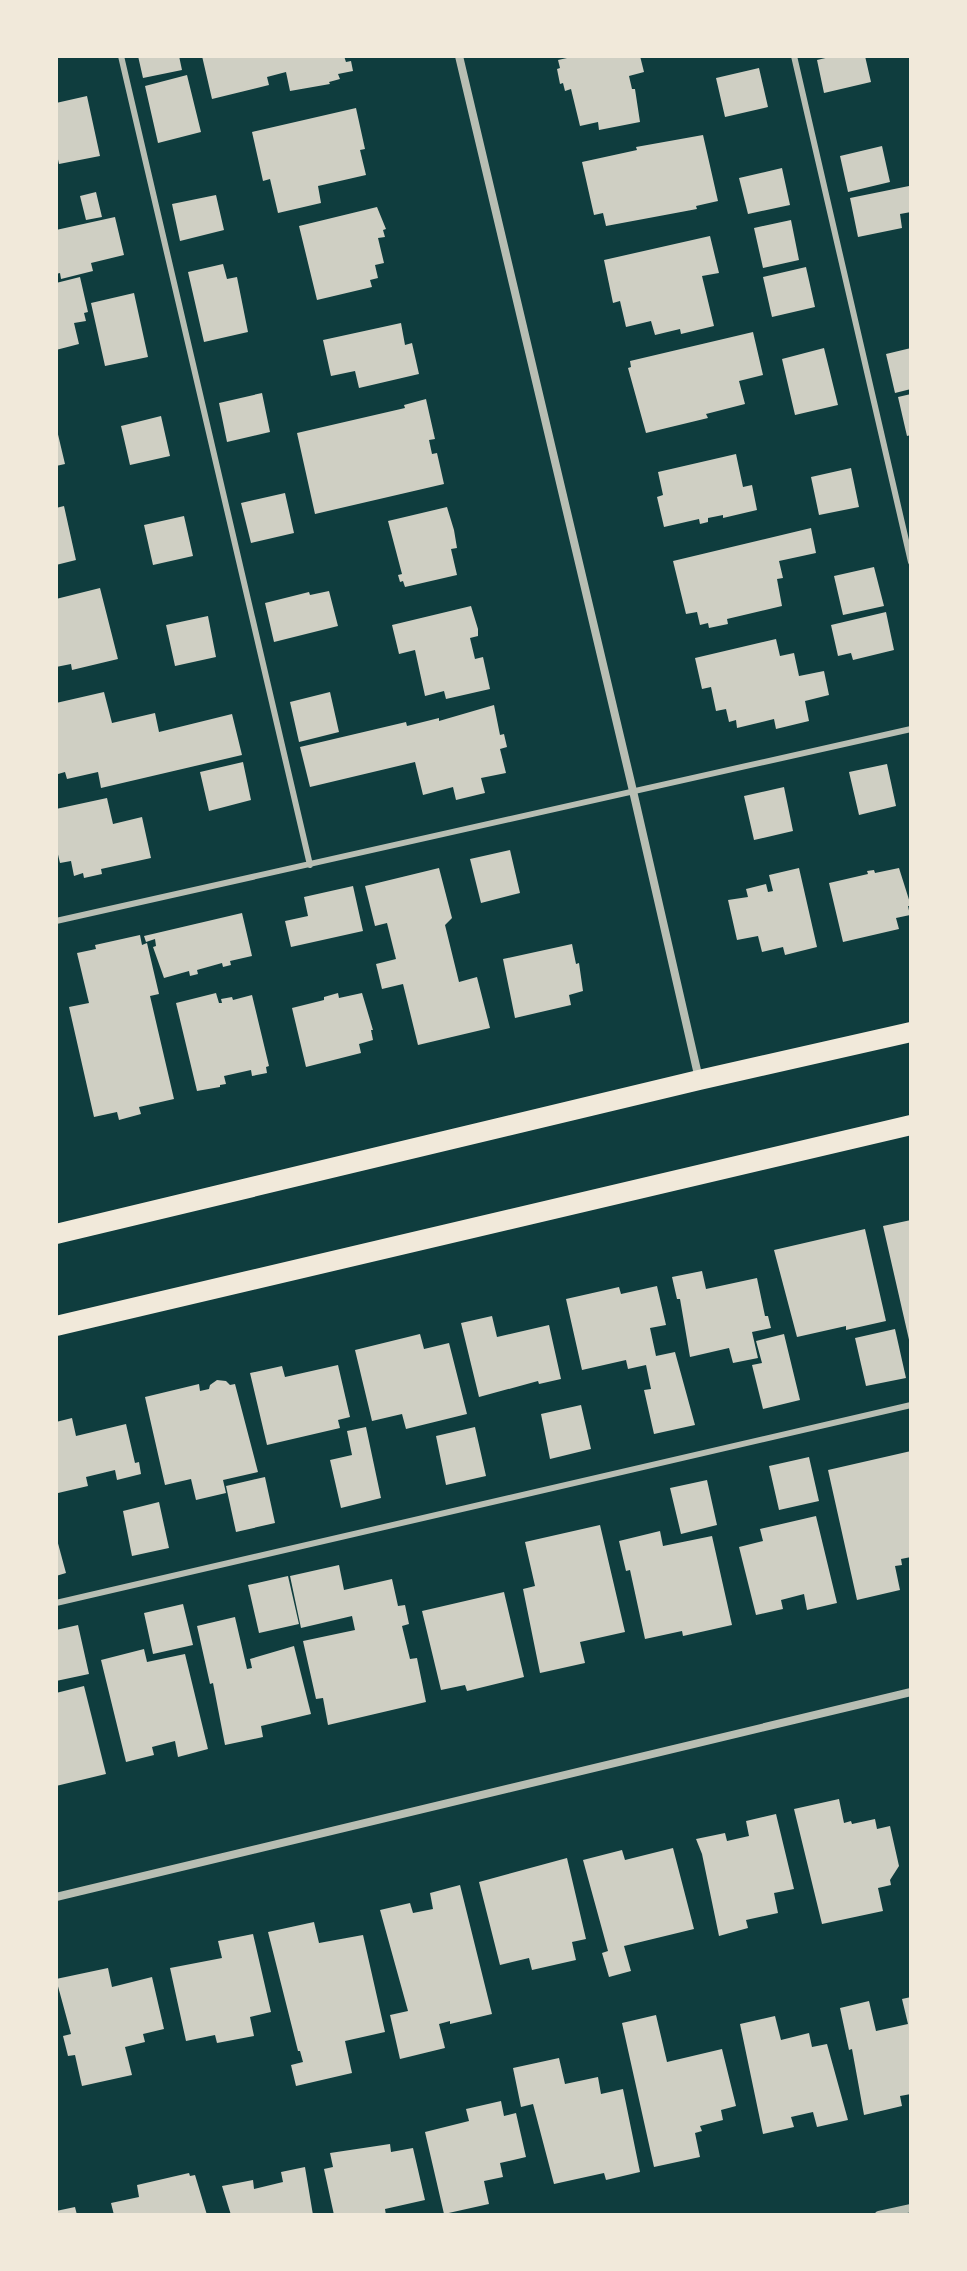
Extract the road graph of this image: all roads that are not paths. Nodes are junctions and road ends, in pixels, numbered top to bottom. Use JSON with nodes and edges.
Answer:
{"nodes":[{"id":1,"x":121,"y":56,"type":"edge"},
{"id":2,"x":459,"y":56,"type":"edge"},
{"id":3,"x":794,"y":56,"type":"edge"},
{"id":4,"x":911,"y":562,"type":"edge"},
{"id":5,"x":911,"y":729,"type":"edge"},
{"id":6,"x":633,"y":791,"type":"junction"},
{"id":7,"x":310,"y":865,"type":"junction"},
{"id":8,"x":56,"y":921,"type":"edge"},
{"id":9,"x":911,"y":1032,"type":"edge"},
{"id":10,"x":699,"y":1080,"type":"junction"},
{"id":11,"x":911,"y":1125,"type":"edge"},
{"id":12,"x":56,"y":1234,"type":"edge"},
{"id":13,"x":56,"y":1326,"type":"edge"},
{"id":14,"x":911,"y":1405,"type":"edge"},
{"id":15,"x":56,"y":1603,"type":"edge"},
{"id":16,"x":911,"y":1692,"type":"edge"},
{"id":17,"x":56,"y":1897,"type":"edge"},
{"id":18,"x":911,"y":2208,"type":"edge"},
{"id":19,"x":879,"y":2215,"type":"edge"}],
"edges":[{"from":1,"to":7,"type":"lane"},
{"from":2,"to":6,"type":"street"},
{"from":3,"to":4,"type":"lane"},
{"from":5,"to":6,"type":"lane"},
{"from":6,"to":7,"type":"lane"},
{"from":6,"to":10,"type":"street"},
{"from":7,"to":8,"type":"lane"},
{"from":9,"to":10,"type":"main road"},
{"from":10,"to":12,"type":"main road"},
{"from":11,"to":13,"type":"main road"},
{"from":14,"to":15,"type":"lane"},
{"from":16,"to":17,"type":"street"},
{"from":18,"to":19,"type":"street"}]}
